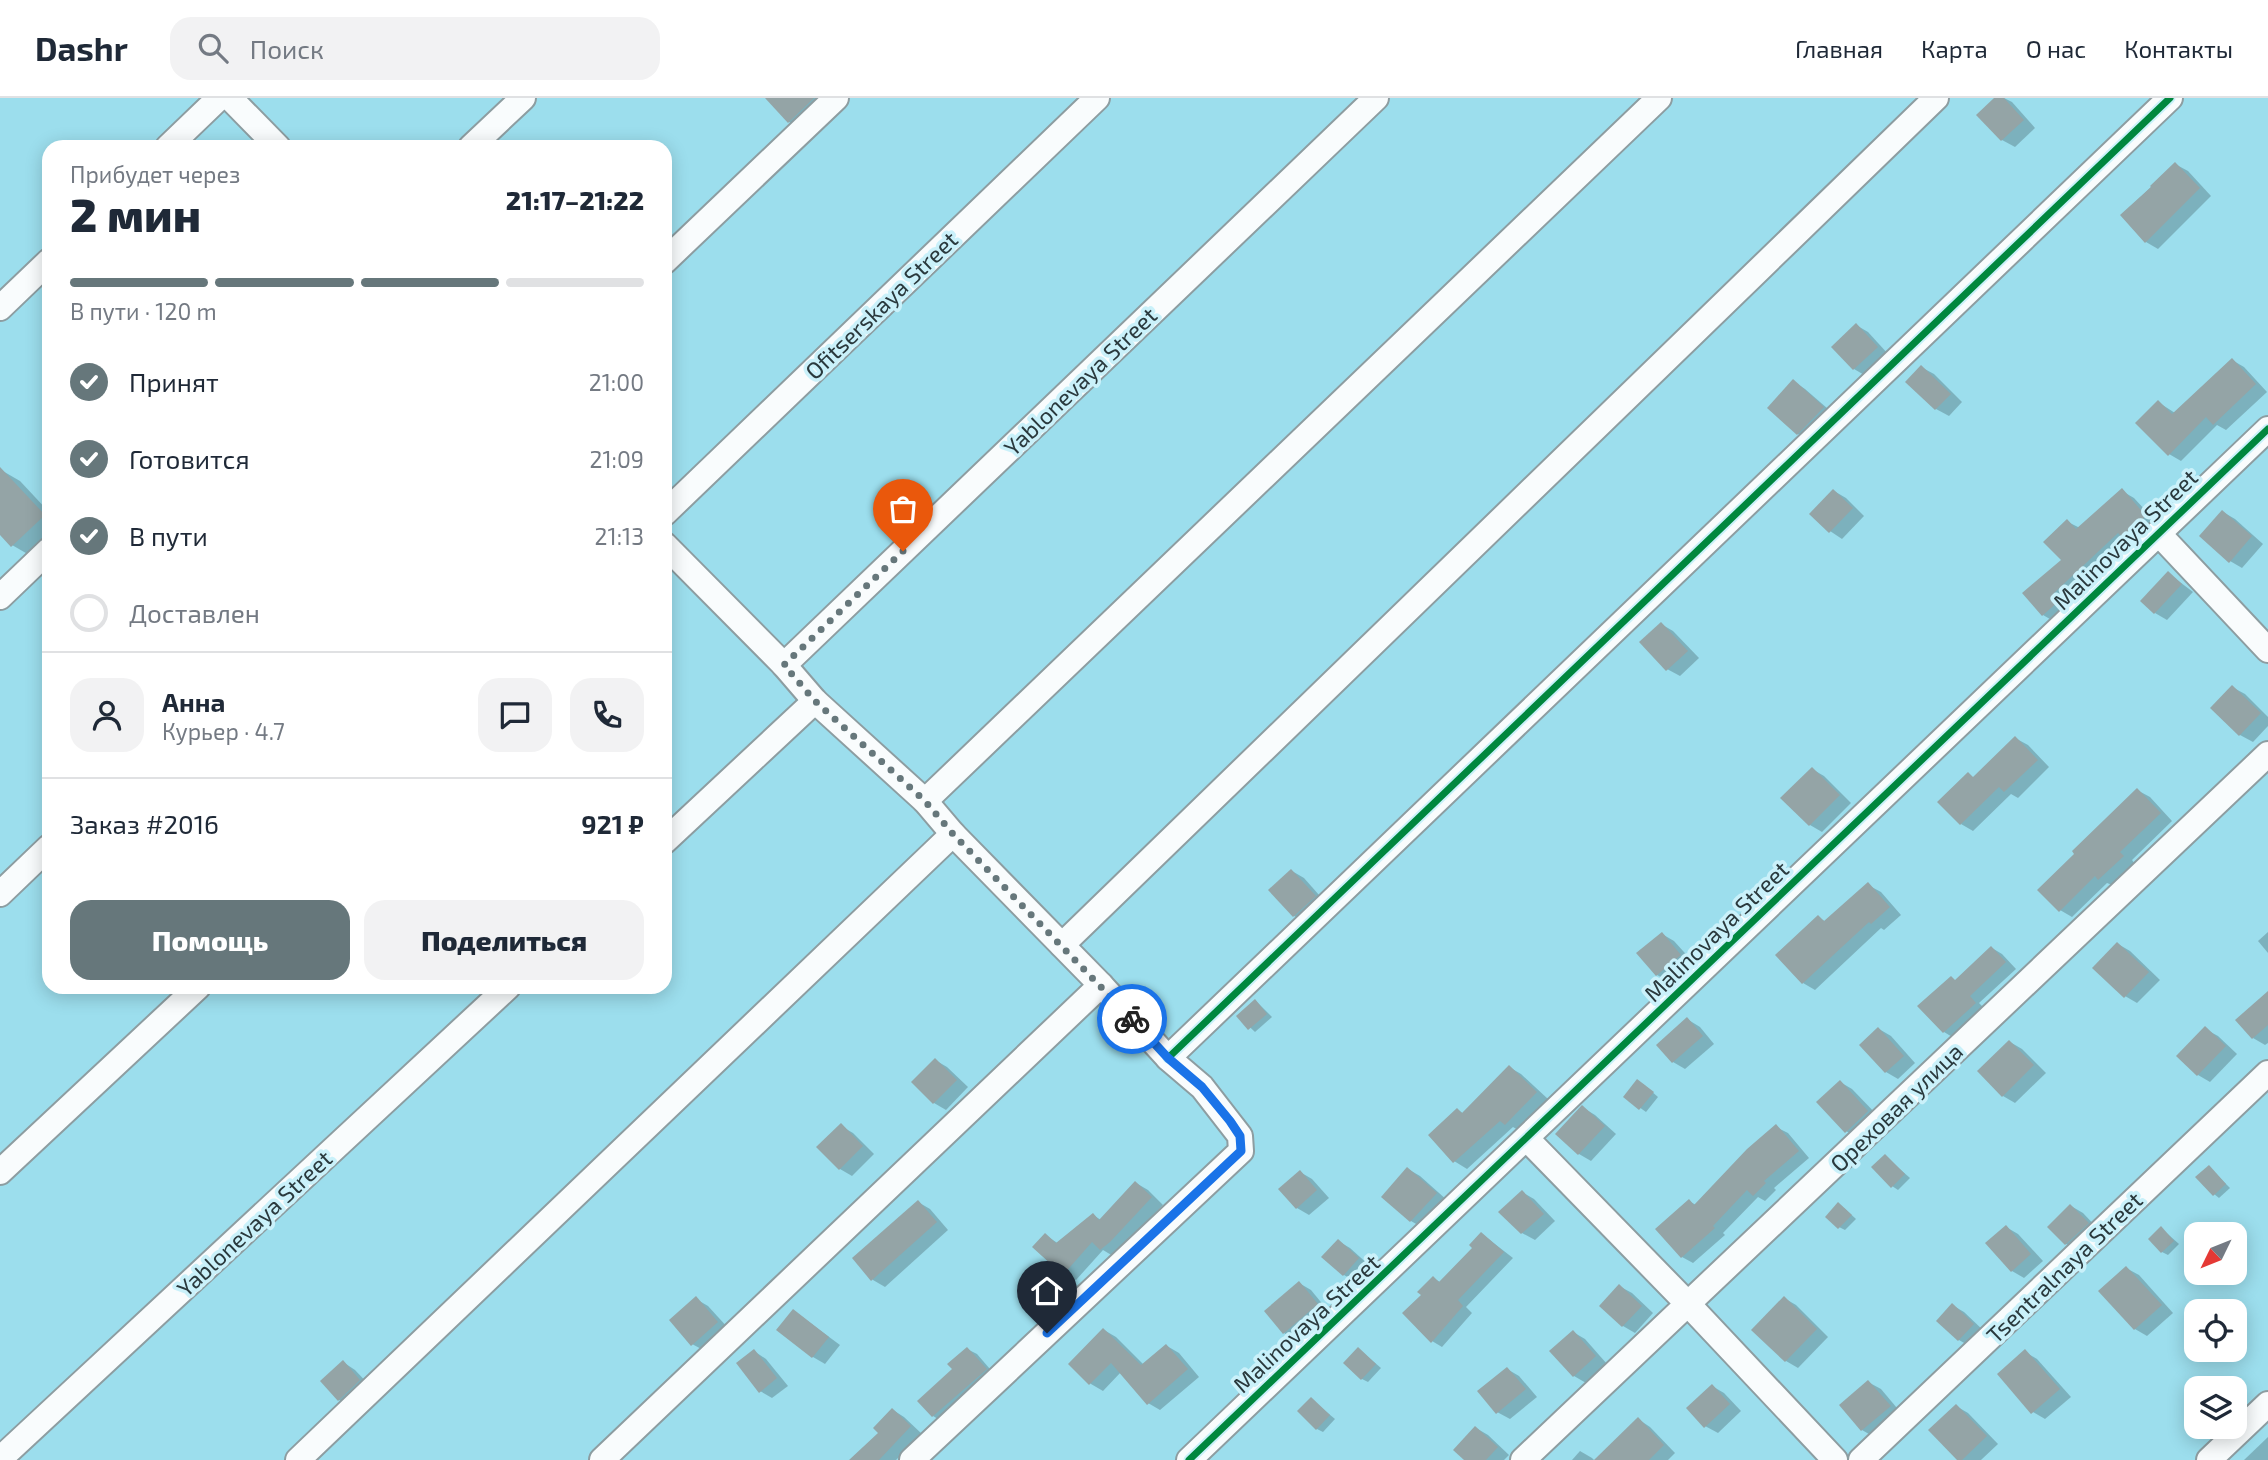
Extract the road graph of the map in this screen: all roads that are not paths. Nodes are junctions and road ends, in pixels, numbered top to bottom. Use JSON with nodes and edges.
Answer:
{"nodes":[{"id":1,"x":219,"y":98,"type":"edge"},
{"id":2,"x":230,"y":98,"type":"edge"},
{"id":3,"x":523,"y":98,"type":"edge"},
{"id":4,"x":836,"y":98,"type":"edge"},
{"id":5,"x":1097,"y":98,"type":"edge"},
{"id":6,"x":1376,"y":98,"type":"edge"},
{"id":7,"x":1659,"y":98,"type":"edge"},
{"id":8,"x":1936,"y":98,"type":"edge"},
{"id":9,"x":2170,"y":98,"type":"edge"},
{"id":10,"x":175,"y":140,"type":"edge"},
{"id":11,"x":271,"y":140,"type":"edge"},
{"id":12,"x":478,"y":140,"type":"edge"},
{"id":13,"x":672,"y":254,"type":"edge"},
{"id":14,"x":42,"y":268,"type":"edge"},
{"id":15,"x":0,"y":308,"type":"edge"},
{"id":16,"x":2268,"y":429,"type":"edge"},
{"id":17,"x":672,"y":506,"type":"edge"},
{"id":18,"x":2158,"y":533,"type":"junction"},
{"id":19,"x":672,"y":554,"type":"edge"},
{"id":20,"x":42,"y":557,"type":"edge"},
{"id":21,"x":0,"y":597,"type":"edge"},
{"id":22,"x":2268,"y":650,"type":"edge"},
{"id":23,"x":784,"y":665,"type":"junction"},
{"id":24,"x":815,"y":701,"type":"junction"},
{"id":25,"x":2268,"y":754,"type":"edge"},
{"id":26,"x":925,"y":801,"type":"junction"},
{"id":27,"x":672,"y":834,"type":"edge"},
{"id":28,"x":953,"y":834,"type":"junction"},
{"id":29,"x":42,"y":855,"type":"edge"},
{"id":30,"x":0,"y":894,"type":"edge"},
{"id":31,"x":1062,"y":945,"type":"junction"},
{"id":32,"x":1101,"y":985,"type":"junction"},
{"id":33,"x":191,"y":994,"type":"edge"},
{"id":34,"x":500,"y":994,"type":"edge"},
{"id":35,"x":1168,"y":1058,"type":"junction"},
{"id":36,"x":2268,"y":1073,"type":"edge"},
{"id":37,"x":1527,"y":1139,"type":"junction"},
{"id":38,"x":0,"y":1172,"type":"edge"},
{"id":39,"x":1688,"y":1304,"type":"junction"},
{"id":40,"x":2268,"y":1404,"type":"edge"},
{"id":41,"x":0,"y":1459,"type":"edge"},
{"id":42,"x":298,"y":1460,"type":"edge"},
{"id":43,"x":602,"y":1460,"type":"edge"},
{"id":44,"x":912,"y":1460,"type":"edge"},
{"id":45,"x":1189,"y":1460,"type":"edge"},
{"id":46,"x":1524,"y":1460,"type":"edge"},
{"id":47,"x":1835,"y":1460,"type":"edge"},
{"id":48,"x":1861,"y":1460,"type":"edge"},
{"id":49,"x":2209,"y":1460,"type":"edge"}],
"edges":[{"from":1,"to":10,"type":"street"},
{"from":2,"to":11,"type":"street"},
{"from":3,"to":12,"type":"street"},
{"from":4,"to":13,"type":"street"},
{"from":5,"to":17,"type":"street","name":"Ofitserskaya Street"},
{"from":6,"to":23,"type":"street","name":"Yablonevaya Street"},
{"from":7,"to":26,"type":"street"},
{"from":8,"to":31,"type":"street"},
{"from":9,"to":35,"type":"street"},
{"from":14,"to":15,"type":"street"},
{"from":16,"to":18,"type":"street","name":"Malinovaya Street"},
{"from":18,"to":22,"type":"street"},
{"from":18,"to":37,"type":"street","name":"Malinovaya Street"},
{"from":19,"to":23,"type":"street"},
{"from":20,"to":21,"type":"street"},
{"from":23,"to":24,"type":"street"},
{"from":24,"to":26,"type":"street"},
{"from":24,"to":27,"type":"street"},
{"from":25,"to":39,"type":"street","name":"Ореховая улица"},
{"from":26,"to":28,"type":"street"},
{"from":28,"to":31,"type":"street"},
{"from":28,"to":42,"type":"street"},
{"from":29,"to":30,"type":"street"},
{"from":31,"to":32,"type":"street"},
{"from":32,"to":35,"type":"street"},
{"from":32,"to":43,"type":"street"},
{"from":33,"to":38,"type":"street"},
{"from":34,"to":41,"type":"street","name":"Yablonevaya Street"},
{"from":35,"to":44,"type":"street"},
{"from":36,"to":48,"type":"street","name":"Tsentralnaya Street"},
{"from":37,"to":39,"type":"street"},
{"from":37,"to":45,"type":"street","name":"Malinovaya Street"},
{"from":39,"to":46,"type":"street","name":"Ореховая улица"},
{"from":39,"to":47,"type":"street"},
{"from":40,"to":49,"type":"street"}]}
